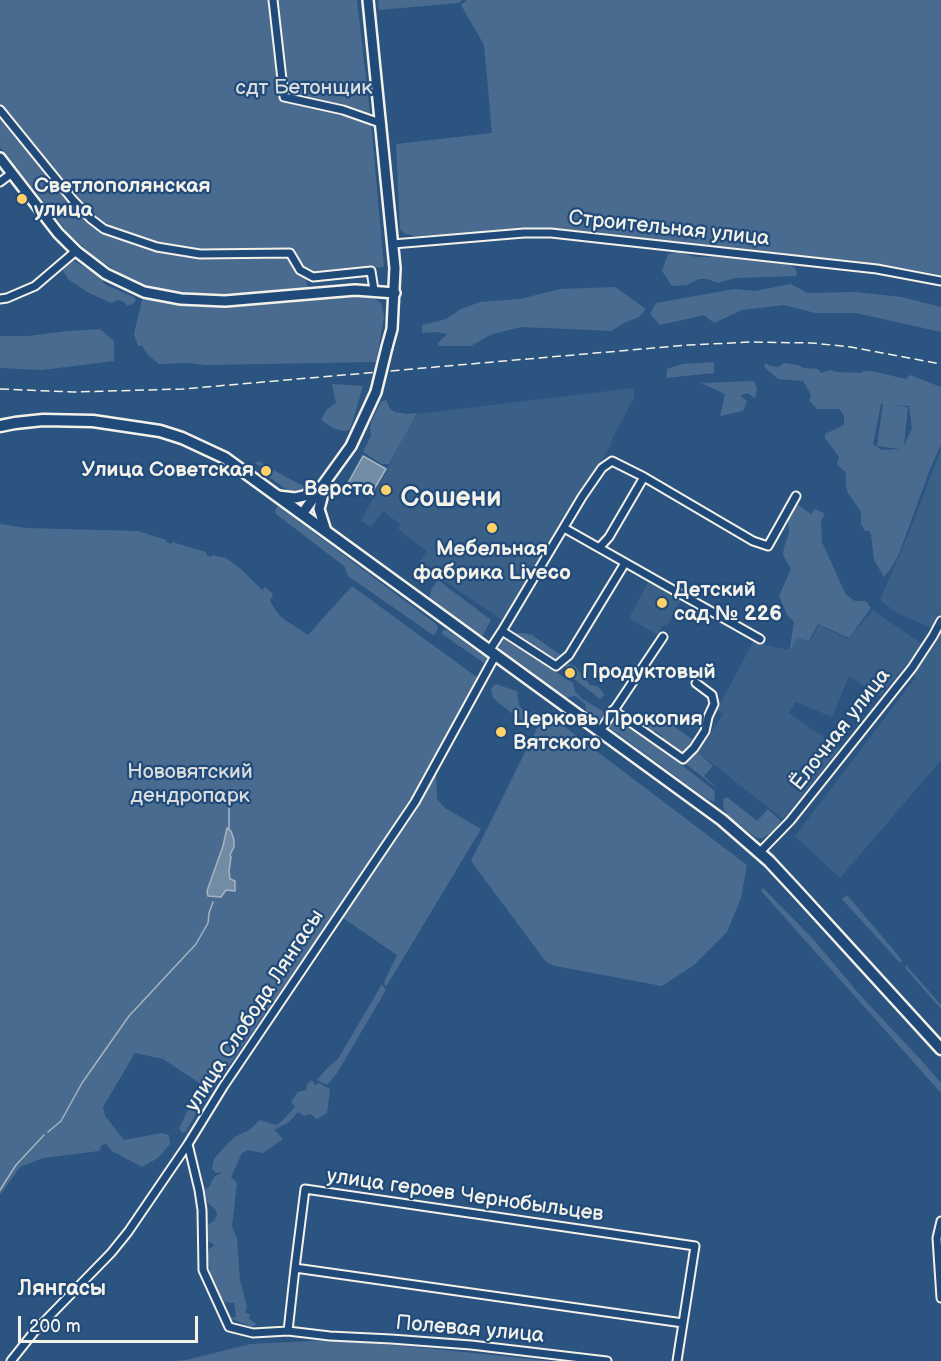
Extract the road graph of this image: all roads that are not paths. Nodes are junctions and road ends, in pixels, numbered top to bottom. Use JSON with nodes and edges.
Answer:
{"nodes":[{"id":1,"x":273,"y":0,"type":"edge"},
{"id":2,"x":368,"y":0,"type":"edge"},
{"id":3,"x":0,"y":110,"type":"edge"},
{"id":4,"x":380,"y":123,"type":"junction"},
{"id":5,"x":0,"y":158,"type":"edge"},
{"id":6,"x":12,"y":173,"type":"junction"},
{"id":7,"x":0,"y":182,"type":"edge"},
{"id":8,"x":393,"y":244,"type":"junction"},
{"id":9,"x":76,"y":251,"type":"junction"},
{"id":10,"x":941,"y":281,"type":"edge"},
{"id":11,"x":374,"y":290,"type":"junction"},
{"id":12,"x":395,"y":293,"type":"junction"},
{"id":13,"x":0,"y":299,"type":"edge"},
{"id":14,"x":0,"y":426,"type":"edge"},
{"id":15,"x":645,"y":477,"type":"junction"},
{"id":16,"x":328,"y":479,"type":"junction"},
{"id":17,"x":278,"y":496,"type":"junction"},
{"id":18,"x":796,"y":496,"type":"dead end"},
{"id":19,"x":302,"y":514,"type":"junction"},
{"id":20,"x":564,"y":528,"type":"junction"},
{"id":21,"x":327,"y":533,"type":"junction"},
{"id":22,"x":599,"y":548,"type":"junction"},
{"id":23,"x":626,"y":563,"type":"junction"},
{"id":24,"x":941,"y":621,"type":"edge"},
{"id":25,"x":502,"y":631,"type":"junction"},
{"id":26,"x":663,"y":637,"type":"dead end"},
{"id":27,"x":760,"y":639,"type":"dead end"},
{"id":28,"x":492,"y":654,"type":"junction"},
{"id":29,"x":696,"y":683,"type":"dead end"},
{"id":30,"x":613,"y":710,"type":"junction"},
{"id":31,"x":600,"y":731,"type":"junction"},
{"id":32,"x":759,"y":853,"type":"junction"},
{"id":33,"x":941,"y":1049,"type":"edge"},
{"id":34,"x":188,"y":1144,"type":"junction"},
{"id":35,"x":941,"y":1221,"type":"edge"},
{"id":36,"x":295,"y":1268,"type":"junction"},
{"id":37,"x":941,"y":1298,"type":"edge"},
{"id":38,"x":683,"y":1323,"type":"junction"},
{"id":39,"x":288,"y":1331,"type":"junction"},
{"id":40,"x":11,"y":1361,"type":"edge"},
{"id":41,"x":607,"y":1361,"type":"edge"},
{"id":42,"x":677,"y":1361,"type":"edge"}],
"edges":[{"from":1,"to":4,"type":"street"},
{"from":2,"to":4,"type":"main road"},
{"from":3,"to":11,"type":"street"},
{"from":4,"to":8,"type":"main road"},
{"from":5,"to":6,"type":"main road"},
{"from":6,"to":7,"type":"street"},
{"from":6,"to":9,"type":"main road"},
{"from":8,"to":10,"type":"street","name":"Строительная улица"},
{"from":8,"to":12,"type":"main road"},
{"from":9,"to":11,"type":"main road"},
{"from":9,"to":13,"type":"street"},
{"from":11,"to":12,"type":"main road"},
{"from":12,"to":16,"type":"main road","bridge":true},
{"from":14,"to":17,"type":"main road"},
{"from":15,"to":18,"type":"street"},
{"from":15,"to":20,"type":"street","name":"улица Слобода Лянгасы"},
{"from":15,"to":22,"type":"street"},
{"from":16,"to":17,"type":"main road"},
{"from":16,"to":19,"type":"main road"},
{"from":16,"to":21,"type":"main road"},
{"from":17,"to":19,"type":"main road"},
{"from":19,"to":21,"type":"main road"},
{"from":20,"to":22,"type":"street"},
{"from":20,"to":25,"type":"street","name":"улица Слобода Лянгасы"},
{"from":21,"to":28,"type":"main road"},
{"from":22,"to":23,"type":"street"},
{"from":23,"to":25,"type":"street"},
{"from":23,"to":27,"type":"street"},
{"from":24,"to":32,"type":"street","name":"Ёлочная улица"},
{"from":25,"to":28,"type":"street","name":"улица Слобода Лянгасы"},
{"from":26,"to":30,"type":"street"},
{"from":28,"to":31,"type":"main road"},
{"from":28,"to":34,"type":"street","name":"улица Слобода Лянгасы"},
{"from":29,"to":30,"type":"street"},
{"from":30,"to":31,"type":"street"},
{"from":31,"to":32,"type":"main road"},
{"from":32,"to":33,"type":"main road"},
{"from":34,"to":39,"type":"street","name":"Полевая улица"},
{"from":34,"to":40,"type":"street","name":"улица Слобода Лянгасы"},
{"from":35,"to":37,"type":"street"},
{"from":36,"to":38,"type":"street"},
{"from":36,"to":38,"type":"street","name":"улица героев Чернобыльцев"},
{"from":36,"to":39,"type":"street"},
{"from":38,"to":42,"type":"street"},
{"from":39,"to":41,"type":"street","name":"Полевая улица"}]}
